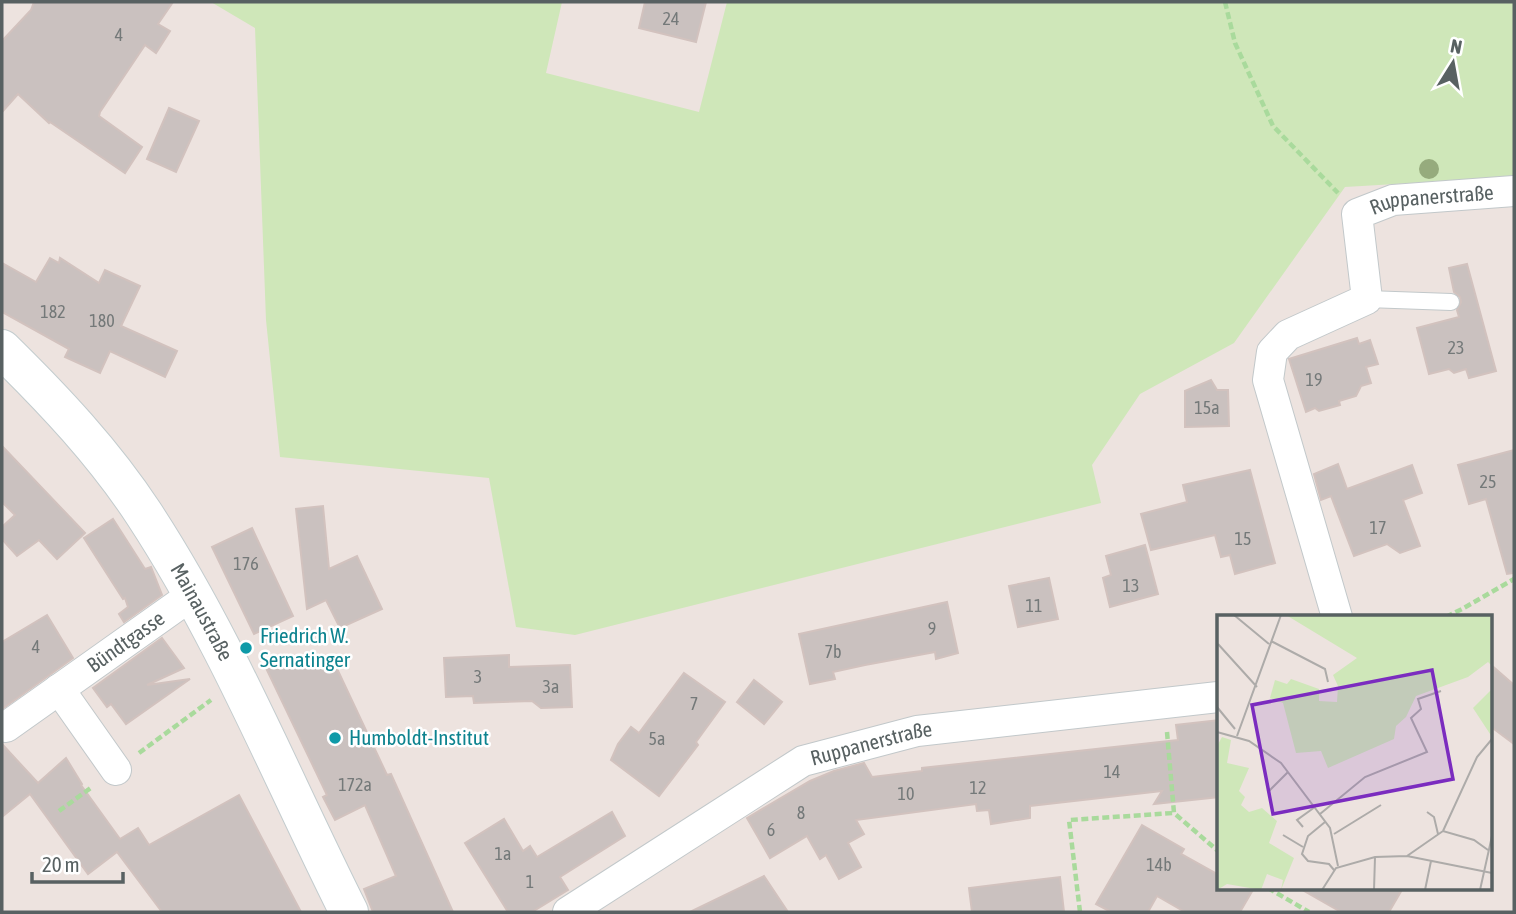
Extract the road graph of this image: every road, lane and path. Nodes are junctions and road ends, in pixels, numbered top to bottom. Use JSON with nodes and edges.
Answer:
{"nodes":[{"id":1,"x":1225,"y":2,"type":"edge"},
{"id":2,"x":1514,"y":191,"type":"edge"},
{"id":3,"x":1357,"y":214,"type":"junction"},
{"id":4,"x":1367,"y":299,"type":"junction"},
{"id":5,"x":1451,"y":302,"type":"dead end"},
{"id":6,"x":2,"y":349,"type":"edge"},
{"id":7,"x":1514,"y":579,"type":"edge"},
{"id":8,"x":192,"y":595,"type":"junction"},
{"id":9,"x":1336,"y":615,"type":"edge"},
{"id":10,"x":1451,"y":615,"type":"edge"},
{"id":11,"x":238,"y":683,"type":"junction"},
{"id":12,"x":58,"y":689,"type":"junction"},
{"id":13,"x":1217,"y":697,"type":"edge"},
{"id":14,"x":1164,"y":704,"type":"junction"},
{"id":15,"x":6,"y":727,"type":"dead end"},
{"id":16,"x":116,"y":770,"type":"junction"},
{"id":17,"x":59,"y":811,"type":"dead end"},
{"id":18,"x":1174,"y":813,"type":"junction"},
{"id":19,"x":1217,"y":849,"type":"edge"},
{"id":20,"x":1271,"y":890,"type":"edge"},
{"id":21,"x":349,"y":912,"type":"edge"},
{"id":22,"x":568,"y":912,"type":"edge"},
{"id":23,"x":1080,"y":912,"type":"edge"},
{"id":24,"x":1309,"y":912,"type":"edge"}],
"edges":[{"from":1,"to":3,"type":"path"},
{"from":2,"to":3,"type":"street","name":"Ruppanerstraße"},
{"from":3,"to":4,"type":"street","name":"Ruppanerstraße"},
{"from":4,"to":5,"type":"lane"},
{"from":4,"to":9,"type":"street"},
{"from":6,"to":8,"type":"main road","name":"Mainaustraße"},
{"from":7,"to":10,"type":"path"},
{"from":8,"to":11,"type":"main road","name":"Mainaustraße"},
{"from":8,"to":12,"type":"street","name":"Bündtgasse"},
{"from":11,"to":16,"type":"path"},
{"from":11,"to":21,"type":"main road","name":"Mainaustraße"},
{"from":12,"to":15,"type":"street","name":"Bündtgasse"},
{"from":12,"to":16,"type":"street"},
{"from":13,"to":14,"type":"street","name":"Ruppanerstraße"},
{"from":14,"to":18,"type":"path"},
{"from":14,"to":22,"type":"street","name":"Ruppanerstraße"},
{"from":16,"to":17,"type":"path"},
{"from":18,"to":19,"type":"path"},
{"from":18,"to":23,"type":"path"},
{"from":20,"to":24,"type":"path"}]}
